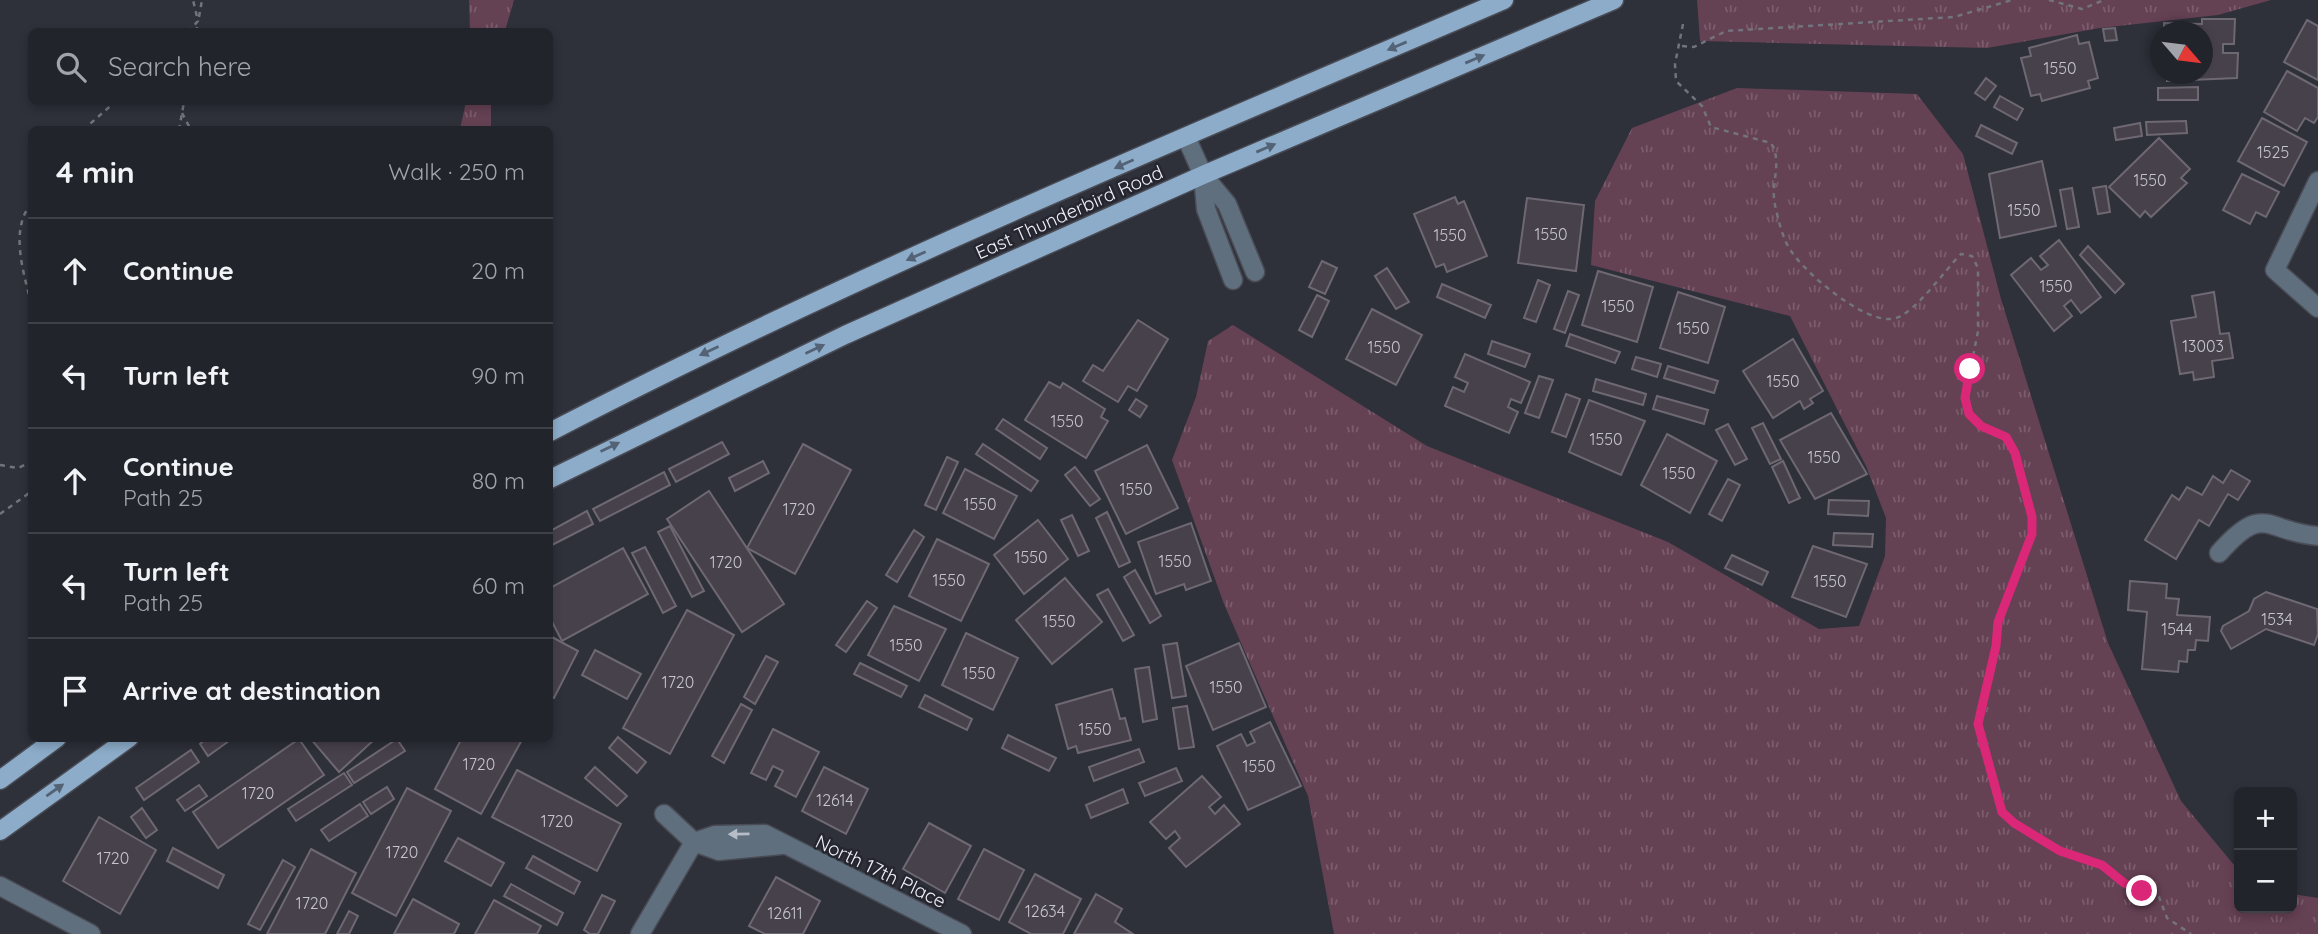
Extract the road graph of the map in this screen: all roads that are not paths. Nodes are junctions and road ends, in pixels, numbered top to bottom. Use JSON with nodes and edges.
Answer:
{"nodes":[{"id":1,"x":1504,"y":0,"type":"edge"},
{"id":2,"x":1614,"y":0,"type":"edge"},
{"id":3,"x":1186,"y":137,"type":"junction"},
{"id":4,"x":1203,"y":175,"type":"junction"},
{"id":5,"x":2318,"y":181,"type":"edge"},
{"id":6,"x":1255,"y":272,"type":"dead end"},
{"id":7,"x":1233,"y":281,"type":"dead end"},
{"id":8,"x":2318,"y":308,"type":"edge"},
{"id":9,"x":553,"y":430,"type":"edge"},
{"id":10,"x":553,"y":478,"type":"edge"},
{"id":11,"x":2318,"y":536,"type":"edge"},
{"id":12,"x":2219,"y":553,"type":"dead end"},
{"id":13,"x":52,"y":742,"type":"edge"},
{"id":14,"x":123,"y":742,"type":"edge"},
{"id":15,"x":0,"y":780,"type":"edge"},
{"id":16,"x":664,"y":814,"type":"dead end"},
{"id":17,"x":0,"y":831,"type":"edge"},
{"id":18,"x":694,"y":842,"type":"junction"},
{"id":19,"x":0,"y":886,"type":"edge"},
{"id":20,"x":91,"y":934,"type":"edge"},
{"id":21,"x":640,"y":934,"type":"edge"},
{"id":22,"x":962,"y":934,"type":"edge"}],
"edges":[{"from":1,"to":3,"type":"main road","name":"East Thunderbird Road","one_way":true},
{"from":4,"to":2,"type":"main road","name":"East Thunderbird Road","one_way":true},
{"from":3,"to":4,"type":"street"},
{"from":3,"to":9,"type":"main road","name":"East Thunderbird Road","one_way":true},
{"from":4,"to":6,"type":"street"},
{"from":4,"to":7,"type":"street"},
{"from":10,"to":4,"type":"main road","name":"East Thunderbird Road","one_way":true},
{"from":5,"to":8,"type":"street"},
{"from":11,"to":12,"type":"street"},
{"from":13,"to":15,"type":"main road"},
{"from":17,"to":14,"type":"main road","one_way":true},
{"from":16,"to":18,"type":"street"},
{"from":18,"to":21,"type":"street"},
{"from":18,"to":22,"type":"street","name":"North 17th Place"},
{"from":19,"to":20,"type":"street"}]}
